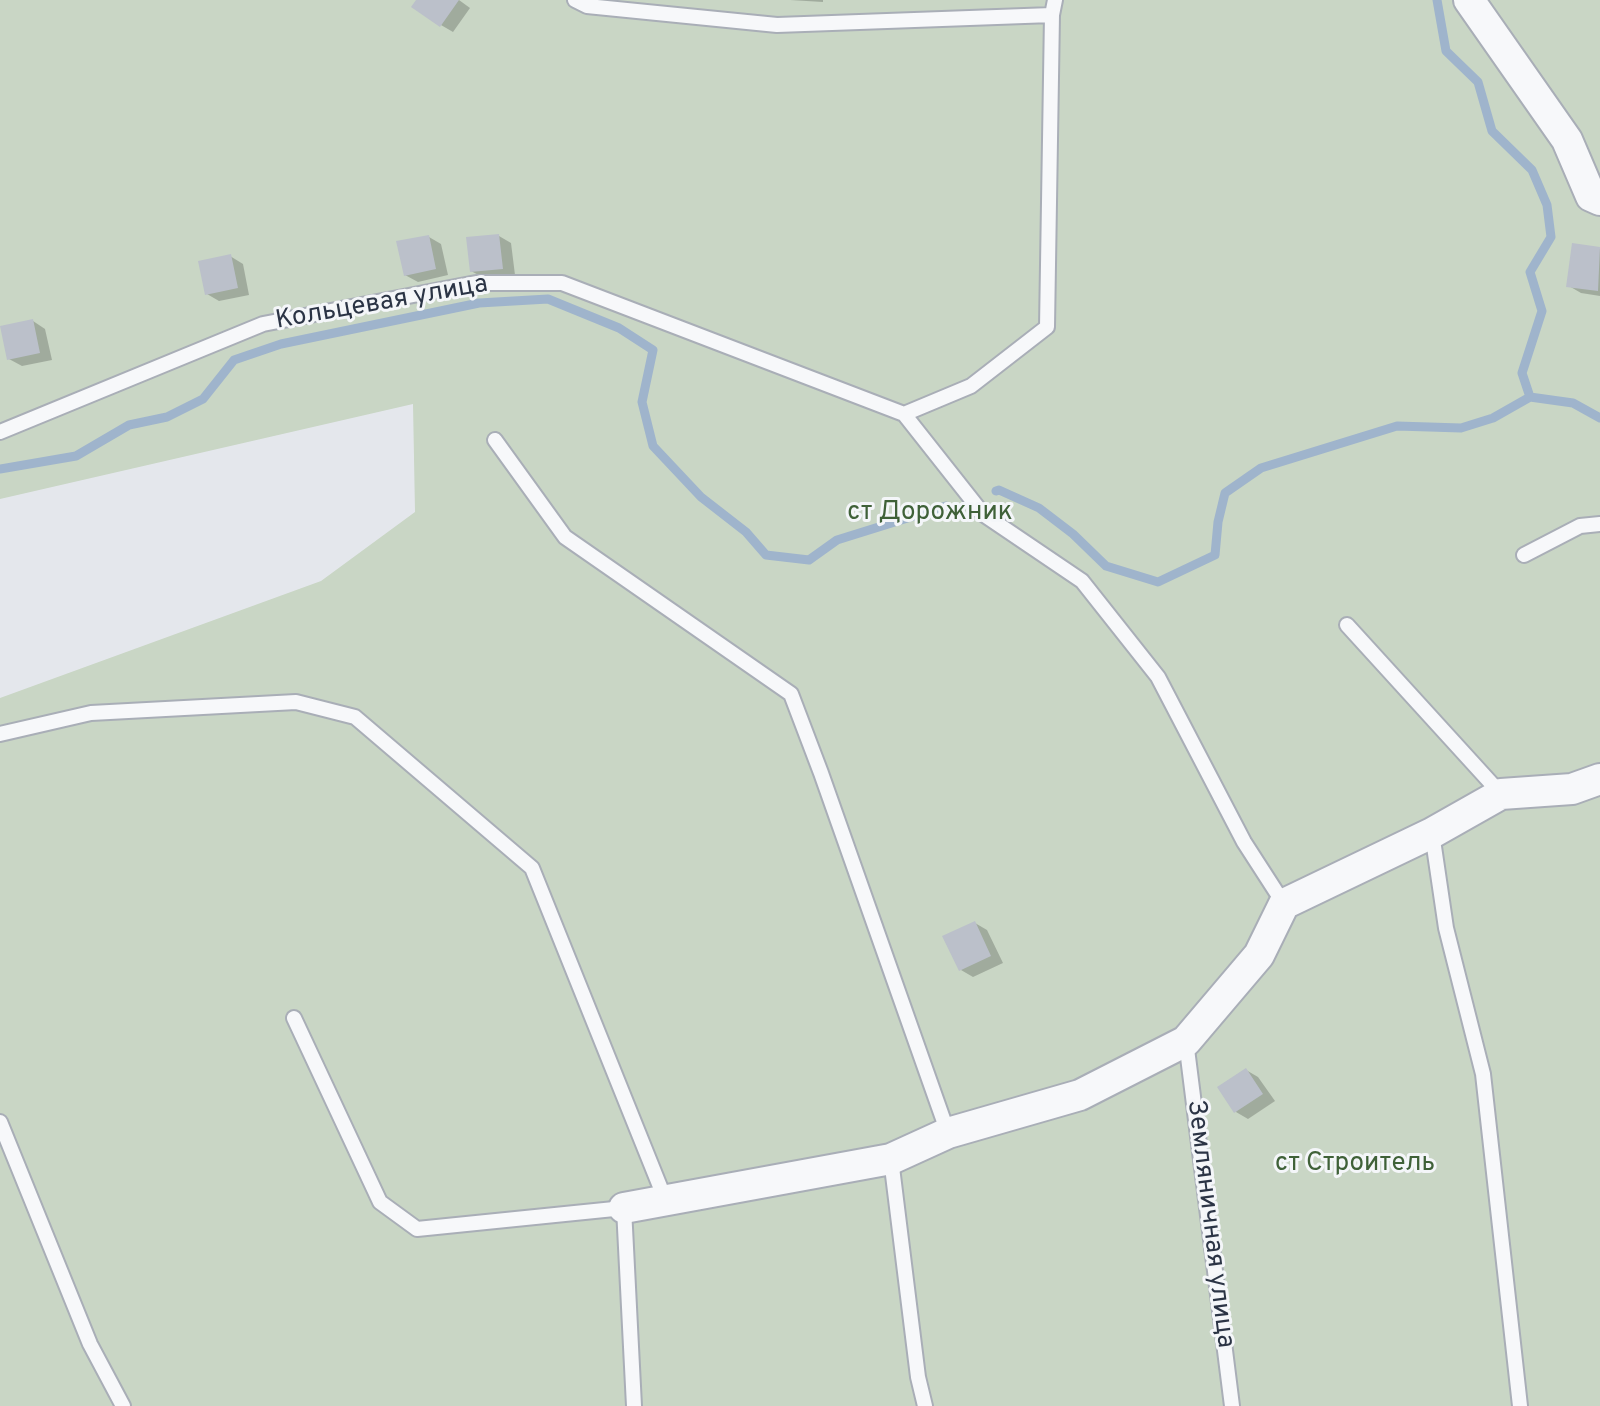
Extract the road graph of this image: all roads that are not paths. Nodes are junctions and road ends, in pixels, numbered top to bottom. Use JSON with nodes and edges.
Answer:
{"nodes":[{"id":1,"x":1469,"y":0,"type":"edge"},
{"id":2,"x":583,"y":2,"type":"edge"},
{"id":3,"x":1054,"y":8,"type":"edge"},
{"id":4,"x":1600,"y":200,"type":"edge"},
{"id":5,"x":904,"y":414,"type":"junction"},
{"id":6,"x":0,"y":432,"type":"edge"},
{"id":7,"x":495,"y":440,"type":"dead end"},
{"id":8,"x":1600,"y":524,"type":"edge"},
{"id":9,"x":1524,"y":555,"type":"dead end"},
{"id":10,"x":1347,"y":625,"type":"dead end"},
{"id":11,"x":0,"y":734,"type":"edge"},
{"id":12,"x":1600,"y":779,"type":"edge"},
{"id":13,"x":1501,"y":794,"type":"junction"},
{"id":14,"x":1432,"y":833,"type":"junction"},
{"id":15,"x":1284,"y":904,"type":"junction"},
{"id":16,"x":294,"y":1018,"type":"dead end"},
{"id":17,"x":1186,"y":1041,"type":"junction"},
{"id":18,"x":0,"y":1122,"type":"edge"},
{"id":19,"x":948,"y":1133,"type":"junction"},
{"id":20,"x":891,"y":1159,"type":"junction"},
{"id":21,"x":665,"y":1199,"type":"junction"},
{"id":22,"x":624,"y":1208,"type":"junction"},
{"id":23,"x":123,"y":1406,"type":"edge"},
{"id":24,"x":634,"y":1406,"type":"edge"},
{"id":25,"x":925,"y":1406,"type":"edge"},
{"id":26,"x":1232,"y":1406,"type":"edge"},
{"id":27,"x":1520,"y":1406,"type":"edge"}],
"edges":[{"from":1,"to":4,"type":"street"},
{"from":2,"to":3,"type":"lane"},
{"from":3,"to":5,"type":"lane"},
{"from":5,"to":6,"type":"lane","name":"Кольцевая улица"},
{"from":5,"to":15,"type":"lane"},
{"from":7,"to":19,"type":"lane"},
{"from":8,"to":9,"type":"lane"},
{"from":10,"to":13,"type":"lane"},
{"from":11,"to":21,"type":"lane"},
{"from":12,"to":13,"type":"street"},
{"from":13,"to":14,"type":"street"},
{"from":14,"to":15,"type":"street"},
{"from":14,"to":27,"type":"lane"},
{"from":15,"to":17,"type":"street"},
{"from":16,"to":22,"type":"lane"},
{"from":17,"to":19,"type":"street"},
{"from":17,"to":26,"type":"lane","name":"Земляничная улица"},
{"from":18,"to":23,"type":"lane"},
{"from":19,"to":20,"type":"street"},
{"from":20,"to":21,"type":"street"},
{"from":20,"to":25,"type":"lane"},
{"from":21,"to":22,"type":"street"},
{"from":22,"to":24,"type":"lane"}]}
